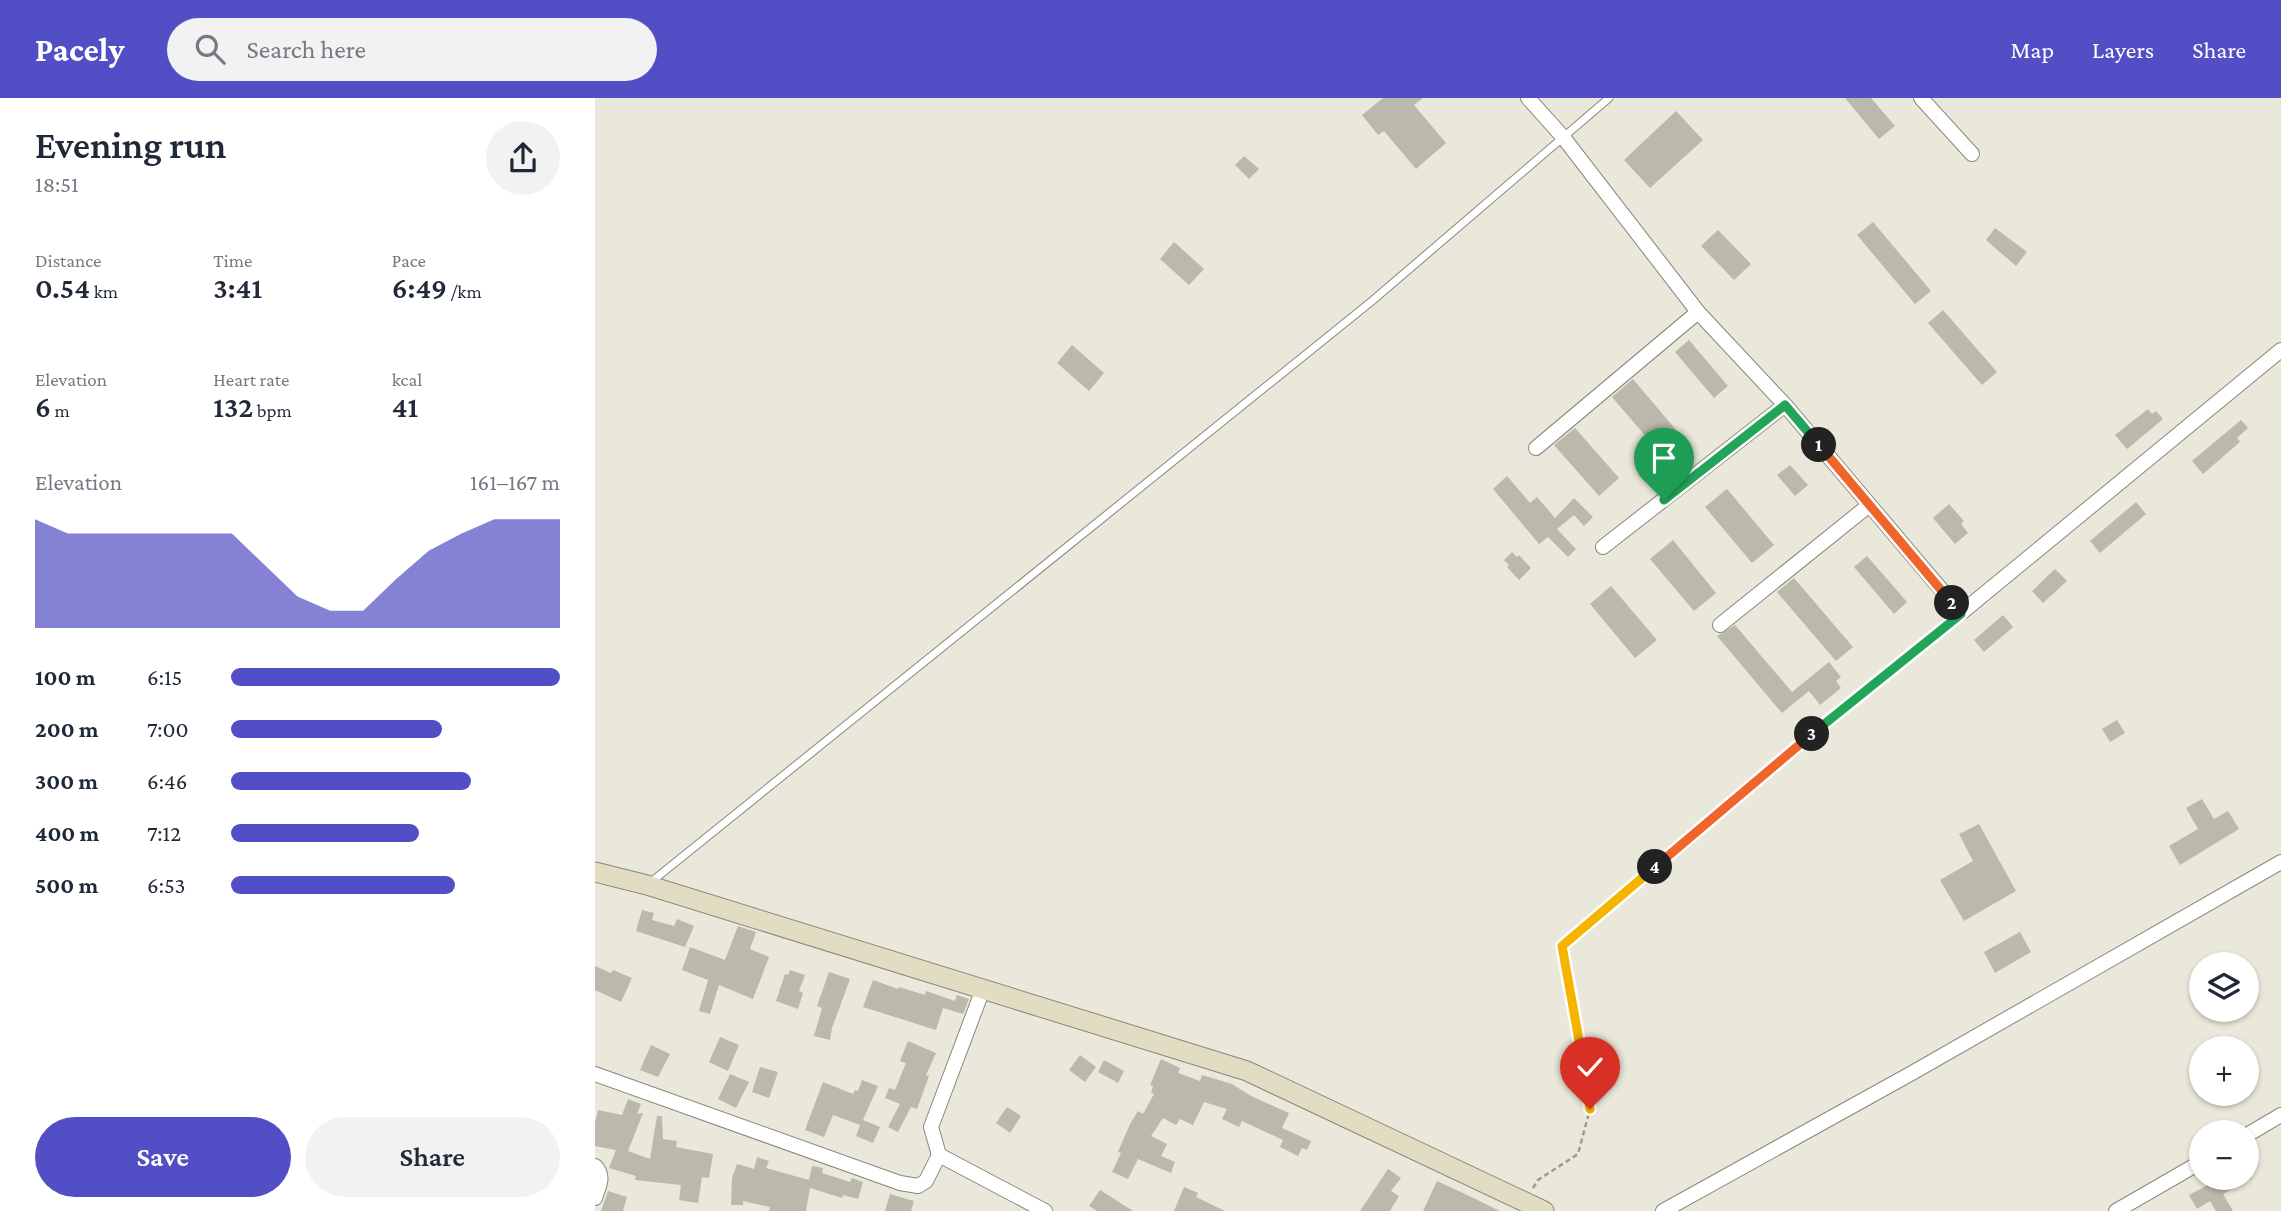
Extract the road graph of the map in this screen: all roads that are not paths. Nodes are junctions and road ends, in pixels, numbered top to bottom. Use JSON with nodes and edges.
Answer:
{"nodes":[{"id":1,"x":1528,"y":98,"type":"edge"},
{"id":2,"x":1609,"y":98,"type":"edge"},
{"id":3,"x":1921,"y":98,"type":"edge"},
{"id":4,"x":1563,"y":137,"type":"junction"},
{"id":5,"x":1972,"y":154,"type":"dead end"},
{"id":6,"x":1698,"y":312,"type":"junction"},
{"id":7,"x":2281,"y":350,"type":"edge"},
{"id":8,"x":1785,"y":405,"type":"junction"},
{"id":9,"x":1536,"y":448,"type":"dead end"},
{"id":10,"x":1868,"y":506,"type":"junction"},
{"id":11,"x":1603,"y":547,"type":"dead end"},
{"id":12,"x":1720,"y":625,"type":"dead end"},
{"id":13,"x":2281,"y":862,"type":"edge"},
{"id":14,"x":595,"y":872,"type":"edge"},
{"id":15,"x":647,"y":886,"type":"junction"},
{"id":16,"x":983,"y":989,"type":"junction"},
{"id":17,"x":595,"y":1074,"type":"edge"},
{"id":18,"x":2281,"y":1115,"type":"edge"},
{"id":19,"x":2259,"y":1128,"type":"edge"},
{"id":20,"x":939,"y":1155,"type":"junction"},
{"id":21,"x":595,"y":1166,"type":"edge"},
{"id":22,"x":2189,"y":1168,"type":"edge"},
{"id":23,"x":595,"y":1198,"type":"edge"},
{"id":24,"x":1045,"y":1211,"type":"edge"},
{"id":25,"x":1544,"y":1211,"type":"edge"},
{"id":26,"x":1663,"y":1211,"type":"edge"},
{"id":27,"x":2116,"y":1211,"type":"edge"}],
"edges":[{"from":1,"to":4,"type":"street"},
{"from":2,"to":4,"type":"lane"},
{"from":3,"to":5,"type":"street"},
{"from":4,"to":6,"type":"street"},
{"from":4,"to":15,"type":"lane"},
{"from":6,"to":8,"type":"street"},
{"from":6,"to":9,"type":"street"},
{"from":7,"to":10,"type":"street"},
{"from":8,"to":10,"type":"street"},
{"from":8,"to":11,"type":"street"},
{"from":10,"to":12,"type":"street"},
{"from":13,"to":26,"type":"street"},
{"from":14,"to":15,"type":"main road"},
{"from":15,"to":16,"type":"main road"},
{"from":16,"to":20,"type":"street"},
{"from":16,"to":25,"type":"main road"},
{"from":17,"to":20,"type":"street"},
{"from":18,"to":19,"type":"street"},
{"from":20,"to":24,"type":"street"},
{"from":21,"to":23,"type":"street"},
{"from":22,"to":27,"type":"street"}]}
